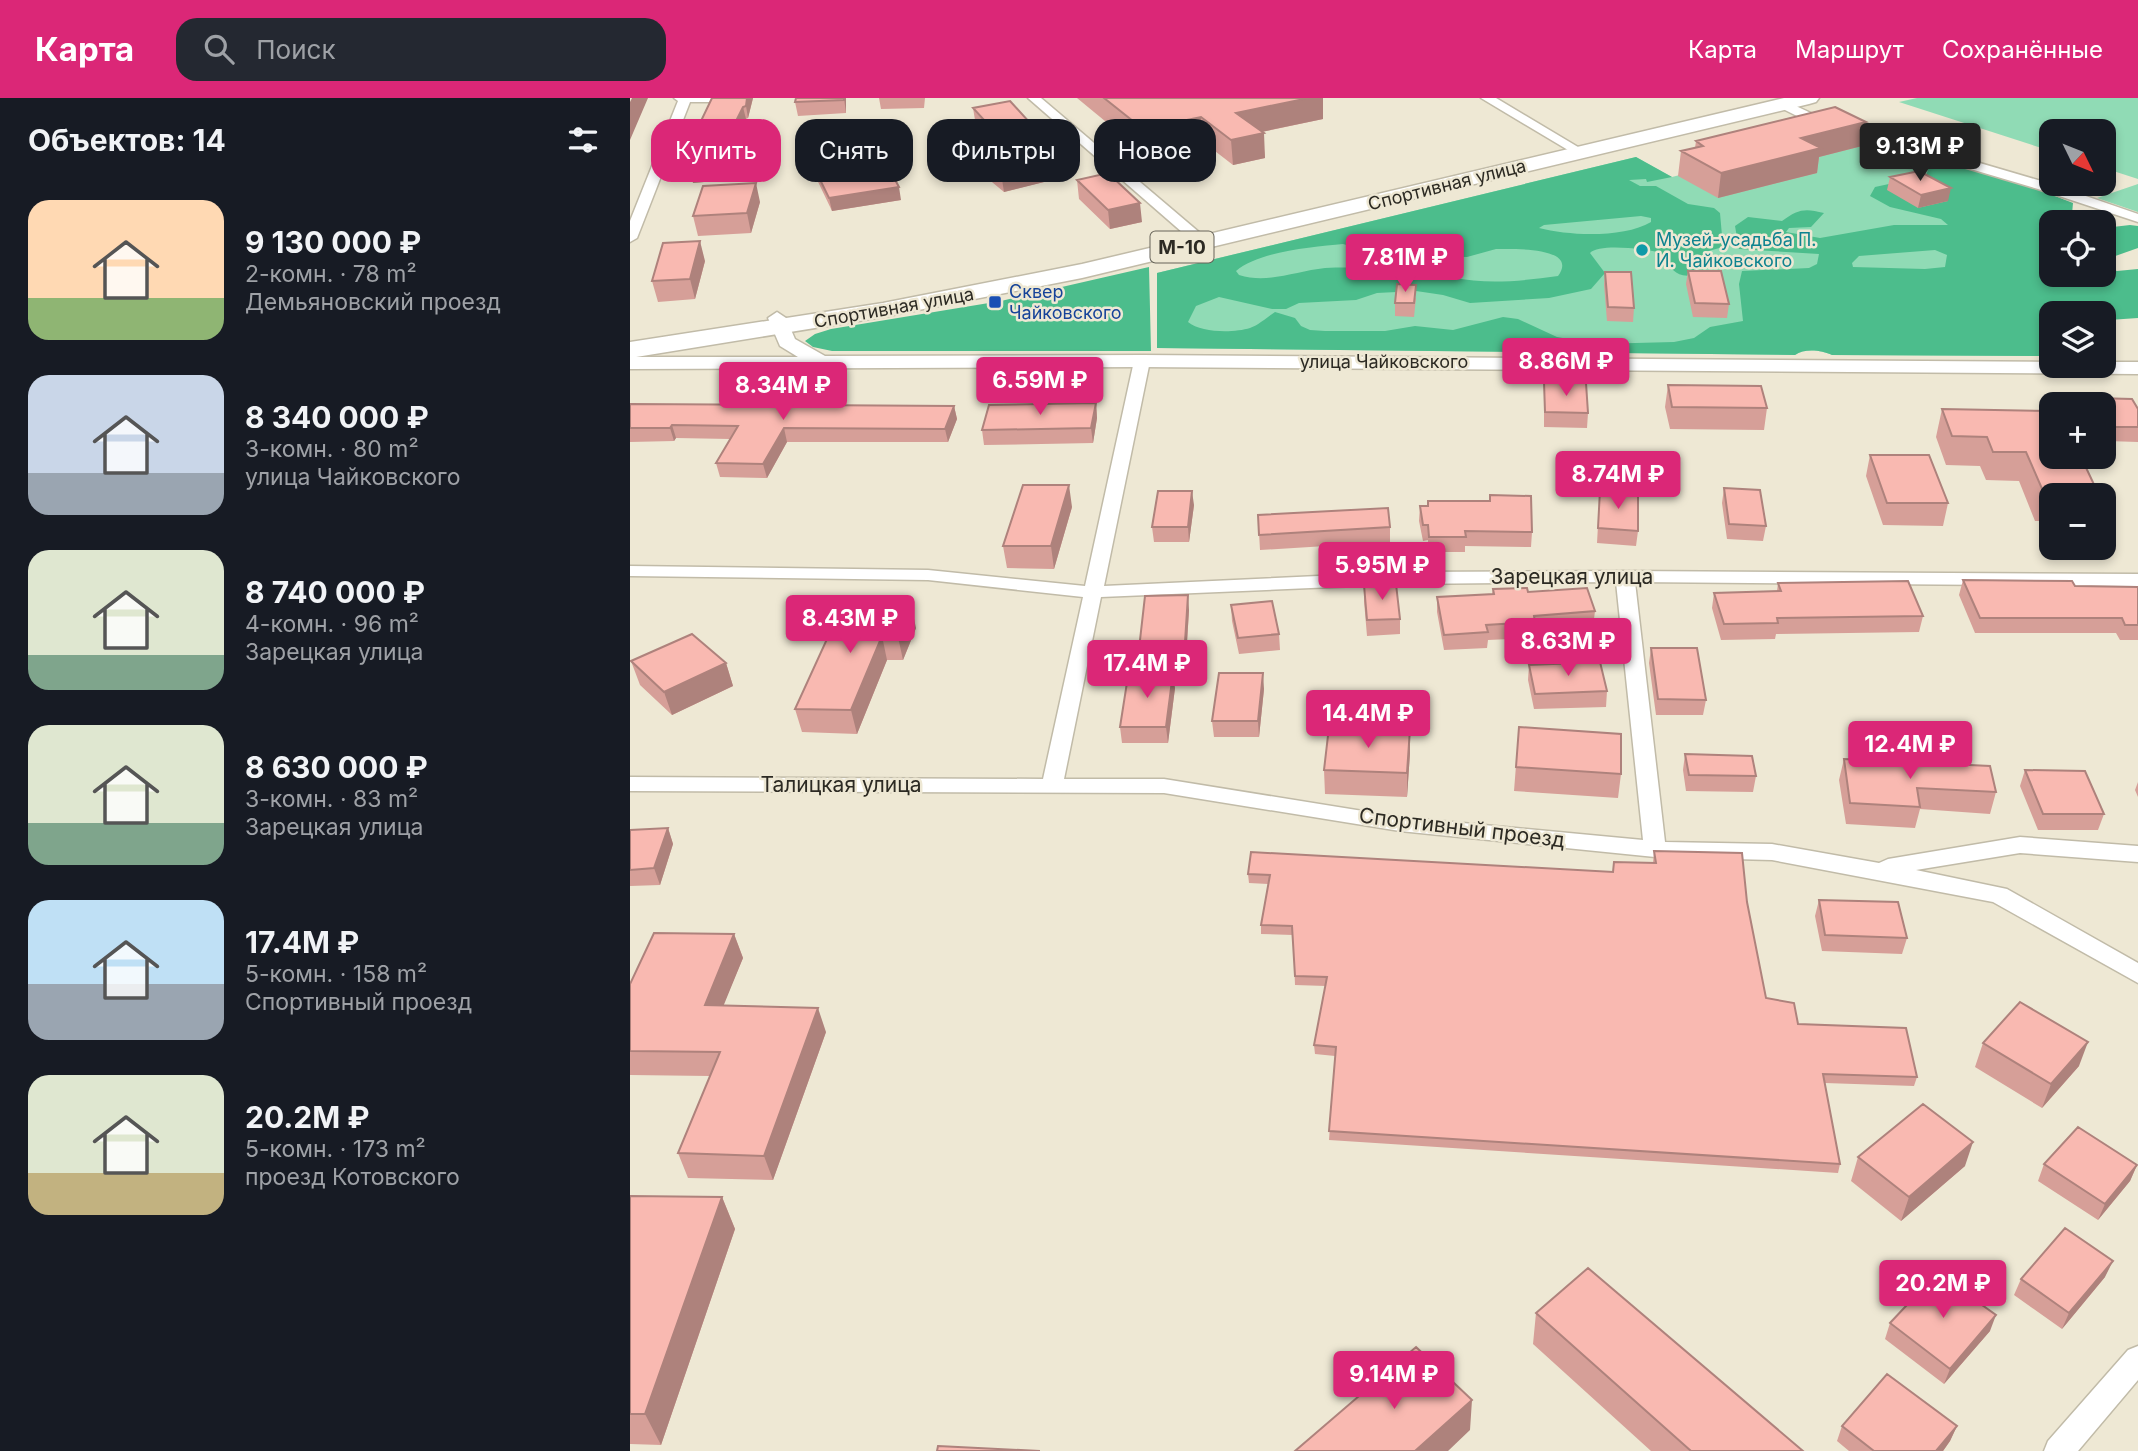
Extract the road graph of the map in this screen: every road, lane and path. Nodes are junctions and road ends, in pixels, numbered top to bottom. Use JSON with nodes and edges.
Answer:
{"nodes":[{"id":1,"x":724,"y":98,"type":"edge"},
{"id":2,"x":1034,"y":98,"type":"edge"},
{"id":3,"x":1487,"y":98,"type":"edge"},
{"id":4,"x":1809,"y":98,"type":"edge"},
{"id":5,"x":683,"y":99,"type":"edge"},
{"id":6,"x":1779,"y":101,"type":"edge"},
{"id":7,"x":1572,"y":147,"type":"junction"},
{"id":8,"x":2138,"y":218,"type":"edge"},
{"id":9,"x":1195,"y":236,"type":"junction"},
{"id":10,"x":630,"y":238,"type":"edge"},
{"id":11,"x":779,"y":322,"type":"junction"},
{"id":12,"x":630,"y":338,"type":"edge"},
{"id":13,"x":630,"y":350,"type":"edge"},
{"id":14,"x":819,"y":361,"type":"junction"},
{"id":15,"x":1142,"y":361,"type":"junction"},
{"id":16,"x":630,"y":363,"type":"edge"},
{"id":17,"x":2138,"y":368,"type":"edge"},
{"id":18,"x":630,"y":571,"type":"edge"},
{"id":19,"x":1625,"y":576,"type":"junction"},
{"id":20,"x":2138,"y":580,"type":"edge"},
{"id":21,"x":1093,"y":592,"type":"junction"},
{"id":22,"x":630,"y":785,"type":"edge"},
{"id":23,"x":1052,"y":786,"type":"junction"},
{"id":24,"x":1655,"y":849,"type":"junction"},
{"id":25,"x":2138,"y":854,"type":"edge"},
{"id":26,"x":1872,"y":870,"type":"junction"},
{"id":27,"x":2138,"y":974,"type":"edge"},
{"id":28,"x":2138,"y":1359,"type":"edge"},
{"id":29,"x":2059,"y":1451,"type":"edge"}],
"edges":[{"from":1,"to":5,"type":"street"},
{"from":2,"to":9,"type":"street"},
{"from":3,"to":7,"type":"street"},
{"from":4,"to":6,"type":"highway","name":"Спортивная улица","number":"М-10"},
{"from":5,"to":10,"type":"street"},
{"from":6,"to":7,"type":"highway","name":"Спортивная улица","number":"М-10"},
{"from":6,"to":8,"type":"street"},
{"from":6,"to":11,"type":"highway","name":"Спортивная улица","number":"М-10"},
{"from":7,"to":9,"type":"highway","name":"Спортивная улица","number":"М-10"},
{"from":9,"to":11,"type":"highway","name":"Спортивная улица","number":"М-10"},
{"from":11,"to":12,"type":"highway","name":"Спортивная улица","number":"М-10"},
{"from":11,"to":13,"type":"highway","name":"Спортивная улица","number":"М-10"},
{"from":11,"to":14,"type":"street"},
{"from":14,"to":15,"type":"street","name":"улица Чайковского"},
{"from":14,"to":16,"type":"street","name":"улица Чайковского"},
{"from":15,"to":17,"type":"street","name":"улица Чайковского"},
{"from":15,"to":21,"type":"street"},
{"from":18,"to":21,"type":"street","name":"Зарецкая улица"},
{"from":19,"to":20,"type":"street","name":"Зарецкая улица"},
{"from":19,"to":21,"type":"street","name":"Зарецкая улица"},
{"from":19,"to":24,"type":"street"},
{"from":21,"to":23,"type":"street"},
{"from":22,"to":23,"type":"street","name":"Талицкая улица"},
{"from":23,"to":24,"type":"street","name":"Спортивный проезд"},
{"from":24,"to":26,"type":"street","name":"Спортивный проезд"},
{"from":25,"to":26,"type":"street"},
{"from":26,"to":27,"type":"street","name":"Спортивный проезд"},
{"from":28,"to":29,"type":"street"}]}
